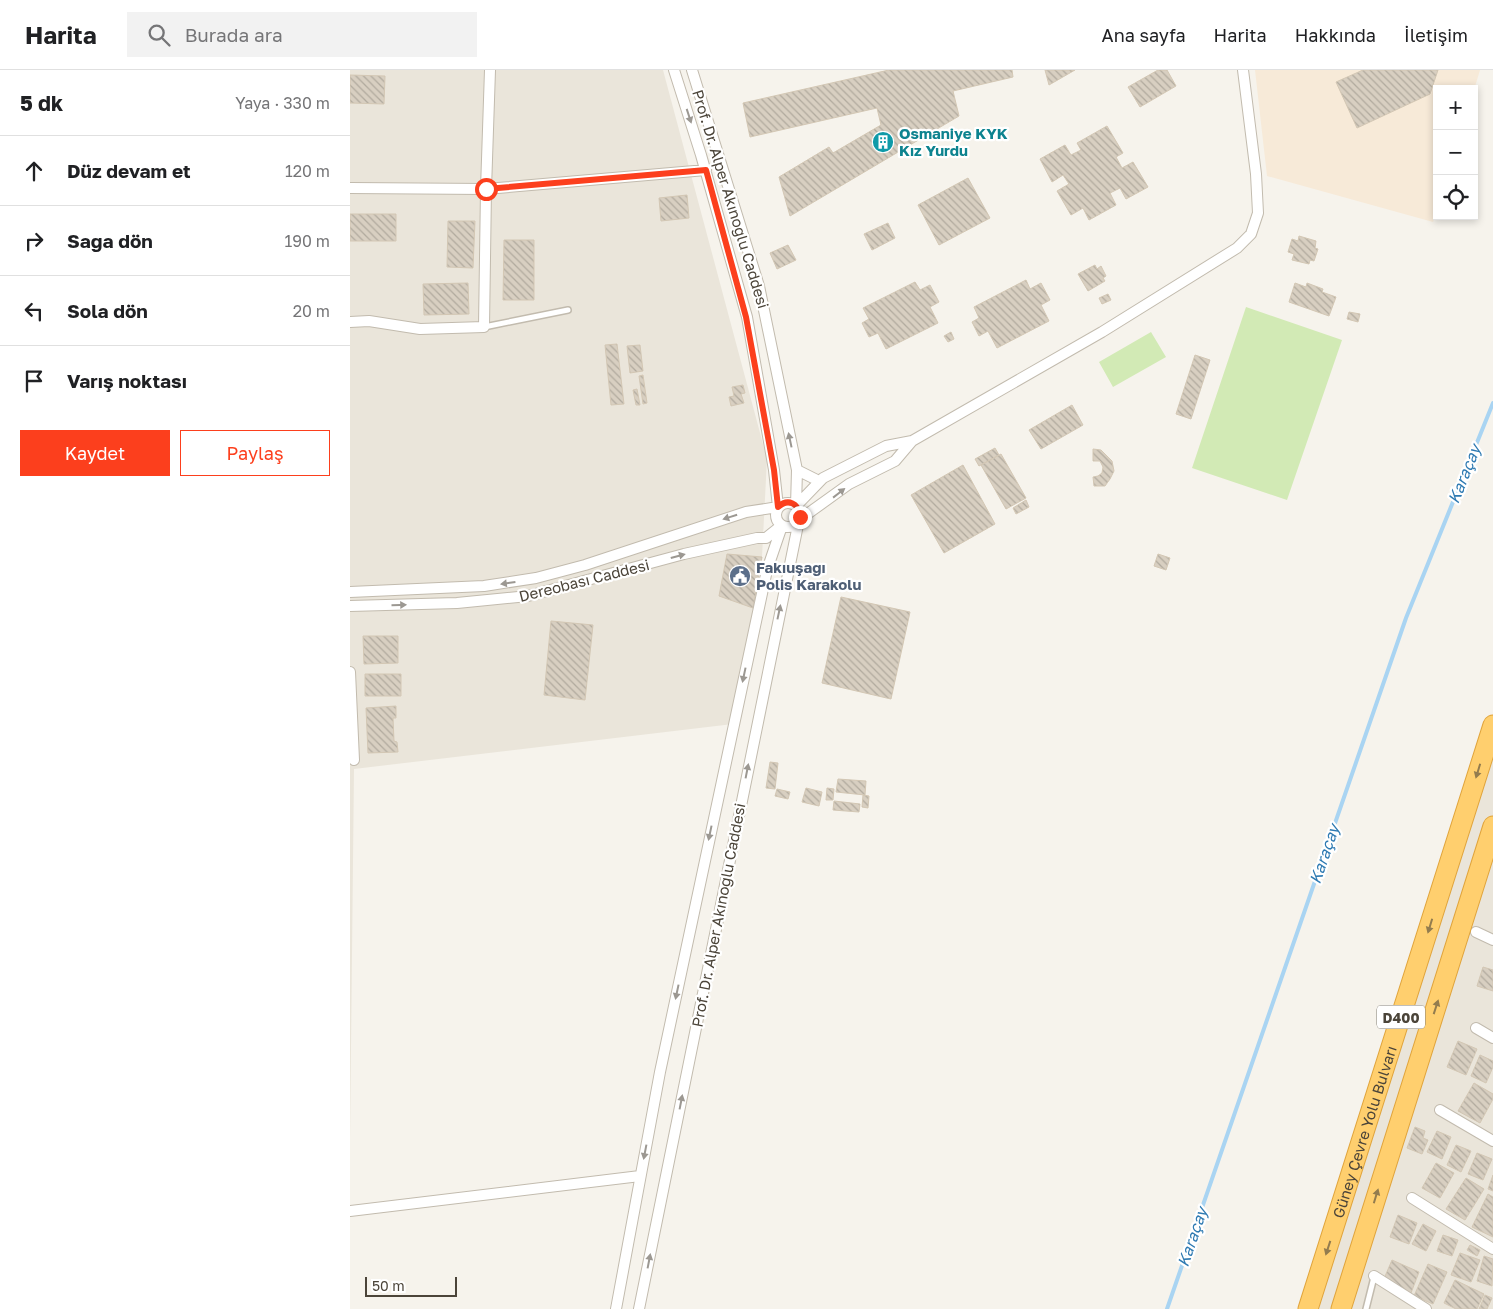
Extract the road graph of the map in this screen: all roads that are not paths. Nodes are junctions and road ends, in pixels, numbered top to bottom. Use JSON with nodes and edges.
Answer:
{"nodes":[{"id":1,"x":490,"y":70,"type":"edge"},
{"id":2,"x":674,"y":70,"type":"edge"},
{"id":3,"x":692,"y":70,"type":"edge"},
{"id":4,"x":1244,"y":70,"type":"edge"},
{"id":5,"x":706,"y":170,"type":"junction"},
{"id":6,"x":350,"y":188,"type":"edge"},
{"id":7,"x":486,"y":189,"type":"junction"},
{"id":8,"x":568,"y":310,"type":"dead end"},
{"id":9,"x":350,"y":322,"type":"edge"},
{"id":10,"x":484,"y":327,"type":"junction"},
{"id":11,"x":912,"y":441,"type":"junction"},
{"id":12,"x":797,"y":470,"type":"junction"},
{"id":13,"x":819,"y":482,"type":"junction"},
{"id":14,"x":776,"y":489,"type":"junction"},
{"id":15,"x":796,"y":506,"type":"junction"},
{"id":16,"x":778,"y":507,"type":"junction"},
{"id":17,"x":766,"y":509,"type":"junction"},
{"id":18,"x":799,"y":520,"type":"junction"},
{"id":19,"x":782,"y":526,"type":"junction"},
{"id":20,"x":766,"y":538,"type":"junction"},
{"id":21,"x":772,"y":554,"type":"junction"},
{"id":22,"x":350,"y":592,"type":"edge"},
{"id":23,"x":350,"y":606,"type":"edge"},
{"id":24,"x":350,"y":672,"type":"edge"},
{"id":25,"x":1493,"y":725,"type":"edge"},
{"id":26,"x":354,"y":760,"type":"dead end"},
{"id":27,"x":1493,"y":826,"type":"edge"},
{"id":28,"x":1476,"y":932,"type":"dead end"},
{"id":29,"x":1493,"y":940,"type":"edge"},
{"id":30,"x":1476,"y":1028,"type":"dead end"},
{"id":31,"x":1493,"y":1038,"type":"edge"},
{"id":32,"x":1440,"y":1110,"type":"dead end"},
{"id":33,"x":1493,"y":1141,"type":"edge"},
{"id":34,"x":640,"y":1176,"type":"junction"},
{"id":35,"x":1412,"y":1198,"type":"dead end"},
{"id":36,"x":350,"y":1211,"type":"edge"},
{"id":37,"x":1493,"y":1249,"type":"edge"},
{"id":38,"x":1374,"y":1276,"type":"joint"},
{"id":39,"x":616,"y":1309,"type":"edge"},
{"id":40,"x":639,"y":1309,"type":"edge"},
{"id":41,"x":1308,"y":1309,"type":"edge"},
{"id":42,"x":1340,"y":1309,"type":"edge"},
{"id":43,"x":1366,"y":1309,"type":"edge"},
{"id":44,"x":1426,"y":1309,"type":"edge"}],
"edges":[{"from":1,"to":7,"type":"street"},
{"from":2,"to":5,"type":"street","name":"Prof. Dr. Alper Akınoğlu Caddesi","one_way":true},
{"from":12,"to":3,"type":"street","name":"Prof. Dr. Alper Akınoğlu Caddesi","one_way":true},
{"from":4,"to":11,"type":"street"},
{"from":5,"to":7,"type":"street"},
{"from":5,"to":14,"type":"street","name":"Prof. Dr. Alper Akınoğlu Caddesi"},
{"from":6,"to":7,"type":"street"},
{"from":7,"to":10,"type":"street"},
{"from":8,"to":10,"type":"lane"},
{"from":9,"to":10,"type":"street"},
{"from":11,"to":13,"type":"street"},
{"from":18,"to":11,"type":"street","one_way":true},
{"from":12,"to":13,"type":"street"},
{"from":12,"to":15,"type":"street","name":"Prof. Dr. Alper Akınoğlu Caddesi"},
{"from":13,"to":15,"type":"street"},
{"from":14,"to":16,"type":"street","name":"Prof. Dr. Alper Akınoğlu Caddesi"},
{"from":14,"to":17,"type":"street"},
{"from":15,"to":16,"type":"street"},
{"from":15,"to":18,"type":"street"},
{"from":16,"to":17,"type":"street","name":"Dereobası Caddesi"},
{"from":16,"to":19,"type":"street"},
{"from":17,"to":22,"type":"street","name":"Dereobası Caddesi","one_way":true},
{"from":18,"to":19,"type":"street"},
{"from":40,"to":18,"type":"street","name":"Prof. Dr. Alper Akınoğlu Caddesi","one_way":true},
{"from":19,"to":20,"type":"street","name":"Dereobası Caddesi"},
{"from":19,"to":21,"type":"street","name":"Prof. Dr. Alper Akınoğlu Caddesi"},
{"from":20,"to":21,"type":"street"},
{"from":23,"to":20,"type":"street","name":"Dereobası Caddesi","one_way":true},
{"from":21,"to":34,"type":"street","name":"Prof. Dr. Alper Akınoğlu Caddesi","one_way":true},
{"from":24,"to":26,"type":"street"},
{"from":25,"to":41,"type":"highway","name":"Güney Çevre Yolu Bulvarı","number":"D400","one_way":true},
{"from":42,"to":27,"type":"highway","name":"Güney Çevre Yolu Bulvarı","number":"D400","one_way":true},
{"from":28,"to":29,"type":"street"},
{"from":30,"to":31,"type":"street"},
{"from":32,"to":33,"type":"street"},
{"from":34,"to":36,"type":"street"},
{"from":34,"to":39,"type":"street","name":"Prof. Dr. Alper Akınoğlu Caddesi"},
{"from":35,"to":37,"type":"street"},
{"from":38,"to":43,"type":"lane"},
{"from":38,"to":44,"type":"street"}]}
